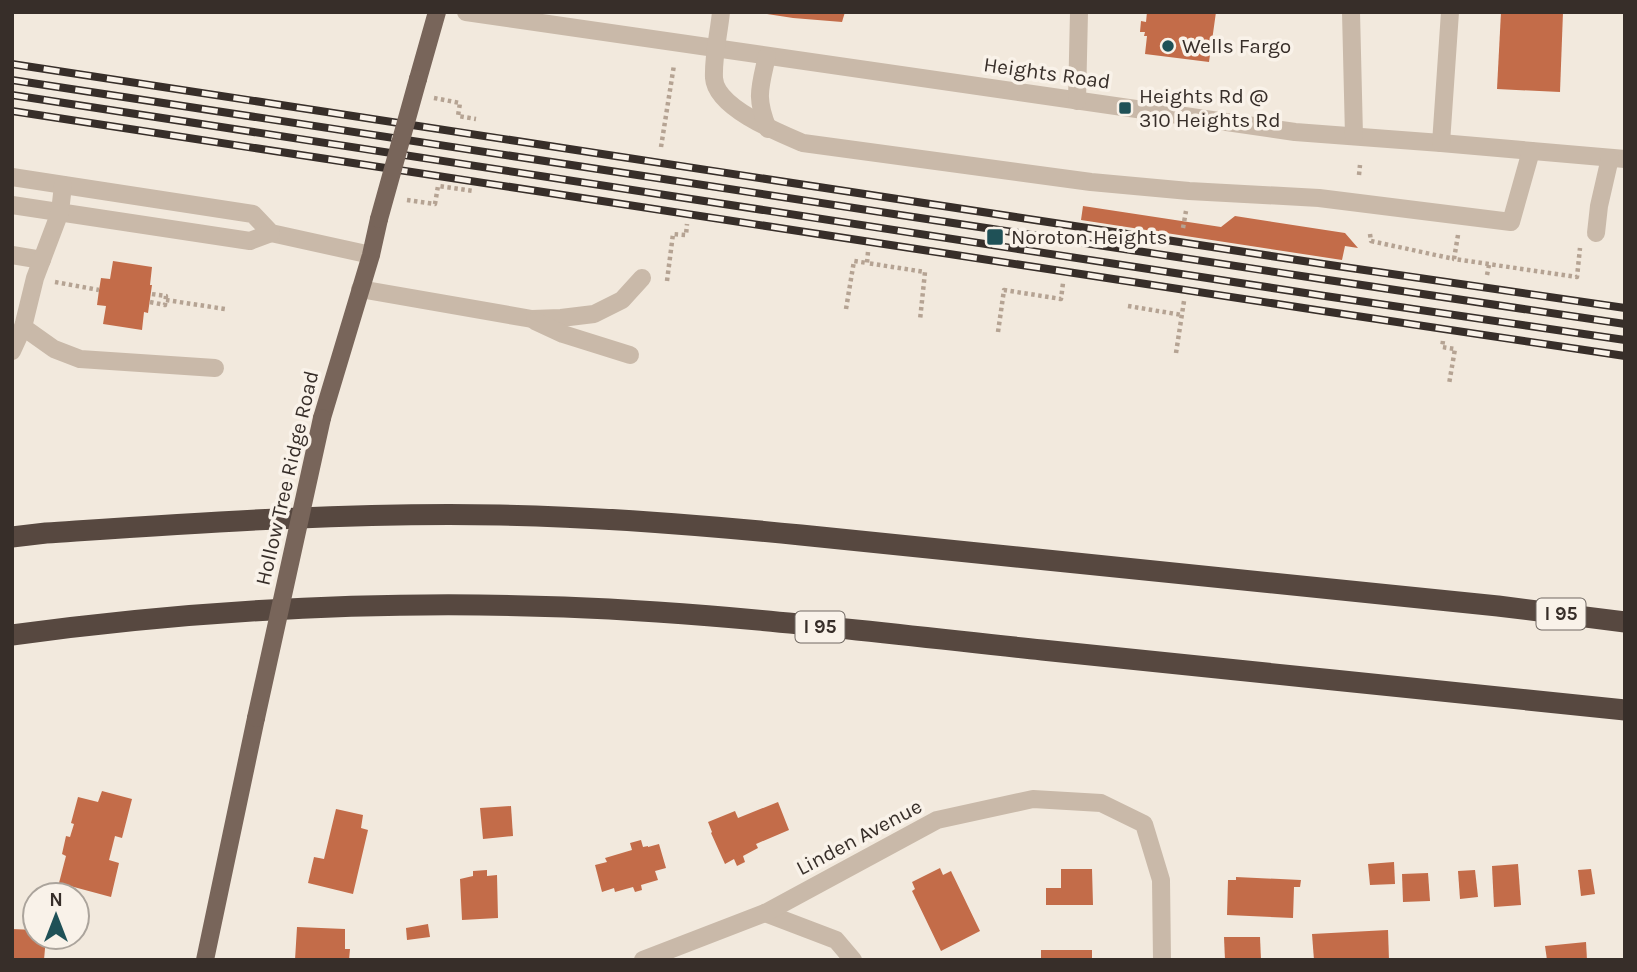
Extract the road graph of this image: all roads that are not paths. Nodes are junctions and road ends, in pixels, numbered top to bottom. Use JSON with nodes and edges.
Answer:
{"nodes":[{"id":1,"x":437,"y":12,"type":"edge"},
{"id":2,"x":466,"y":12,"type":"edge"},
{"id":3,"x":721,"y":12,"type":"edge"},
{"id":4,"x":1079,"y":12,"type":"edge"},
{"id":5,"x":1351,"y":12,"type":"edge"},
{"id":6,"x":1450,"y":12,"type":"edge"},
{"id":7,"x":717,"y":48,"type":"junction"},
{"id":8,"x":767,"y":56,"type":"junction"},
{"id":9,"x":1077,"y":101,"type":"junction"},
{"id":10,"x":768,"y":129,"type":"junction"},
{"id":11,"x":1354,"y":136,"type":"junction"},
{"id":12,"x":1441,"y":143,"type":"junction"},
{"id":13,"x":1531,"y":151,"type":"junction"},
{"id":14,"x":1617,"y":159,"type":"edge"},
{"id":15,"x":12,"y":177,"type":"edge"},
{"id":16,"x":63,"y":185,"type":"junction"},
{"id":17,"x":12,"y":205,"type":"edge"},
{"id":18,"x":60,"y":212,"type":"junction"},
{"id":19,"x":271,"y":233,"type":"junction"},
{"id":20,"x":1596,"y":233,"type":"dead end"},
{"id":21,"x":12,"y":255,"type":"edge"},
{"id":22,"x":371,"y":255,"type":"junction"},
{"id":23,"x":41,"y":260,"type":"junction"},
{"id":24,"x":642,"y":278,"type":"dead end"},
{"id":25,"x":360,"y":289,"type":"junction"},
{"id":26,"x":532,"y":319,"type":"junction"},
{"id":27,"x":23,"y":327,"type":"junction"},
{"id":28,"x":12,"y":351,"type":"edge"},
{"id":29,"x":630,"y":355,"type":"dead end"},
{"id":30,"x":215,"y":368,"type":"dead end"},
{"id":31,"x":12,"y":537,"type":"edge"},
{"id":32,"x":1498,"y":606,"type":"junction"},
{"id":33,"x":1625,"y":611,"type":"edge"},
{"id":34,"x":1625,"y":622,"type":"edge"},
{"id":35,"x":12,"y":635,"type":"edge"},
{"id":36,"x":1625,"y":710,"type":"edge"},
{"id":37,"x":765,"y":914,"type":"junction"},
{"id":38,"x":205,"y":960,"type":"edge"},
{"id":39,"x":643,"y":960,"type":"edge"},
{"id":40,"x":853,"y":960,"type":"edge"},
{"id":41,"x":1162,"y":960,"type":"edge"}],
"edges":[{"from":1,"to":22,"type":"main road","name":"Hollow Tree Ridge Road","bridge":true},
{"from":2,"to":7,"type":"street","name":"Heights Road"},
{"from":3,"to":7,"type":"street"},
{"from":4,"to":9,"type":"street"},
{"from":5,"to":11,"type":"street"},
{"from":6,"to":12,"type":"street"},
{"from":7,"to":8,"type":"street","name":"Heights Road"},
{"from":7,"to":10,"type":"street"},
{"from":8,"to":9,"type":"street","name":"Heights Road"},
{"from":8,"to":10,"type":"street"},
{"from":9,"to":11,"type":"street","name":"Heights Road"},
{"from":10,"to":13,"type":"street"},
{"from":11,"to":12,"type":"street","name":"Heights Road"},
{"from":12,"to":13,"type":"street","name":"Heights Road"},
{"from":13,"to":14,"type":"street","name":"Heights Road"},
{"from":14,"to":20,"type":"street"},
{"from":15,"to":16,"type":"street"},
{"from":16,"to":18,"type":"street"},
{"from":16,"to":19,"type":"street"},
{"from":17,"to":18,"type":"street"},
{"from":18,"to":19,"type":"street"},
{"from":18,"to":23,"type":"street"},
{"from":19,"to":22,"type":"street"},
{"from":21,"to":23,"type":"street"},
{"from":22,"to":25,"type":"main road","name":"Hollow Tree Ridge Road"},
{"from":23,"to":27,"type":"street"},
{"from":24,"to":26,"type":"street"},
{"from":25,"to":26,"type":"street"},
{"from":25,"to":38,"type":"main road","name":"Hollow Tree Ridge Road","bridge":true},
{"from":26,"to":29,"type":"street"},
{"from":27,"to":28,"type":"street"},
{"from":27,"to":30,"type":"street"},
{"from":31,"to":32,"type":"highway","number":"I 95"},
{"from":32,"to":33,"type":"highway"},
{"from":32,"to":34,"type":"highway","number":"I 95"},
{"from":35,"to":36,"type":"highway","number":"I 95"},
{"from":37,"to":39,"type":"street","name":"Linden Avenue"},
{"from":37,"to":40,"type":"street"},
{"from":37,"to":41,"type":"street","name":"Linden Avenue"}]}
